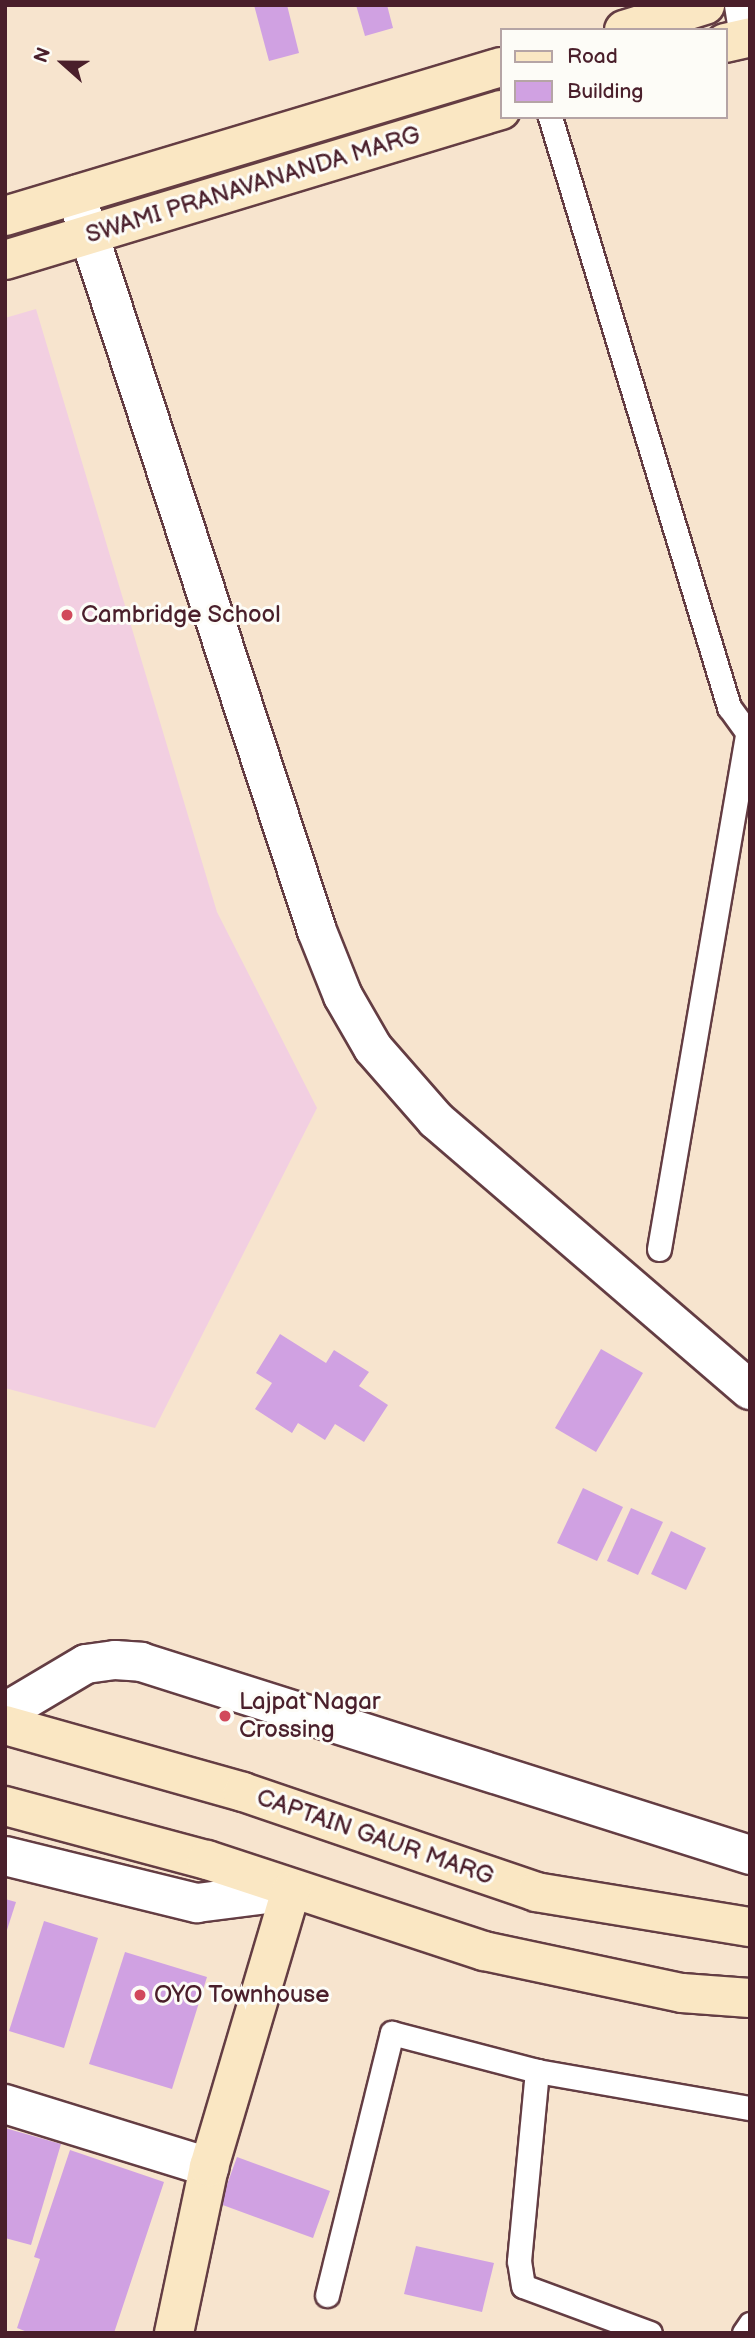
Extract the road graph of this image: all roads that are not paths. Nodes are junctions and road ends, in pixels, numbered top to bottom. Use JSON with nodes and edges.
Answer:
{"nodes":[{"id":1,"x":705,"y":5,"type":"edge"},
{"id":2,"x":744,"y":5,"type":"edge"},
{"id":3,"x":630,"y":28,"type":"edge"},
{"id":4,"x":749,"y":37,"type":"edge"},
{"id":5,"x":727,"y":42,"type":"edge"},
{"id":6,"x":500,"y":68,"type":"edge"},
{"id":7,"x":500,"y":110,"type":"edge"},
{"id":8,"x":551,"y":119,"type":"edge"},
{"id":9,"x":76,"y":195,"type":"junction"},
{"id":10,"x":5,"y":216,"type":"edge"},
{"id":11,"x":91,"y":234,"type":"junction"},
{"id":12,"x":5,"y":260,"type":"edge"},
{"id":13,"x":748,"y":736,"type":"edge"},
{"id":14,"x":659,"y":1249,"type":"dead end"},
{"id":15,"x":750,"y":1390,"type":"edge"},
{"id":16,"x":5,"y":1712,"type":"edge"},
{"id":17,"x":5,"y":1726,"type":"edge"},
{"id":18,"x":5,"y":1806,"type":"edge"},
{"id":19,"x":750,"y":1855,"type":"edge"},
{"id":20,"x":5,"y":1856,"type":"edge"},
{"id":21,"x":290,"y":1891,"type":"junction"},
{"id":22,"x":750,"y":1927,"type":"edge"},
{"id":23,"x":750,"y":1998,"type":"edge"},
{"id":24,"x":537,"y":2071,"type":"junction"},
{"id":25,"x":5,"y":2104,"type":"edge"},
{"id":26,"x":750,"y":2108,"type":"edge"},
{"id":27,"x":209,"y":2167,"type":"junction"},
{"id":28,"x":327,"y":2295,"type":"dead end"},
{"id":29,"x":750,"y":2324,"type":"edge"},
{"id":30,"x":174,"y":2333,"type":"edge"},
{"id":31,"x":650,"y":2333,"type":"edge"},
{"id":32,"x":744,"y":2333,"type":"edge"}],
"edges":[{"from":1,"to":3,"type":"street"},
{"from":2,"to":4,"type":"street"},
{"from":4,"to":5,"type":"street"},
{"from":6,"to":9,"type":"street","name":"SWAMI PRANAVANANDA MARG"},
{"from":7,"to":11,"type":"street","name":"SWAMI PRANAVANANDA MARG"},
{"from":8,"to":13,"type":"lane"},
{"from":9,"to":10,"type":"street","name":"SWAMI PRANAVANANDA MARG"},
{"from":9,"to":11,"type":"street"},
{"from":11,"to":12,"type":"street","name":"SWAMI PRANAVANANDA MARG"},
{"from":11,"to":15,"type":"street"},
{"from":13,"to":14,"type":"lane"},
{"from":16,"to":19,"type":"street"},
{"from":17,"to":22,"type":"street","name":"CAPTAIN GAUR MARG"},
{"from":18,"to":21,"type":"street"},
{"from":20,"to":21,"type":"street"},
{"from":21,"to":23,"type":"street"},
{"from":21,"to":27,"type":"street"},
{"from":24,"to":26,"type":"lane"},
{"from":24,"to":28,"type":"lane"},
{"from":24,"to":31,"type":"lane"},
{"from":25,"to":27,"type":"street"},
{"from":27,"to":30,"type":"street"},
{"from":29,"to":32,"type":"lane"}]}
